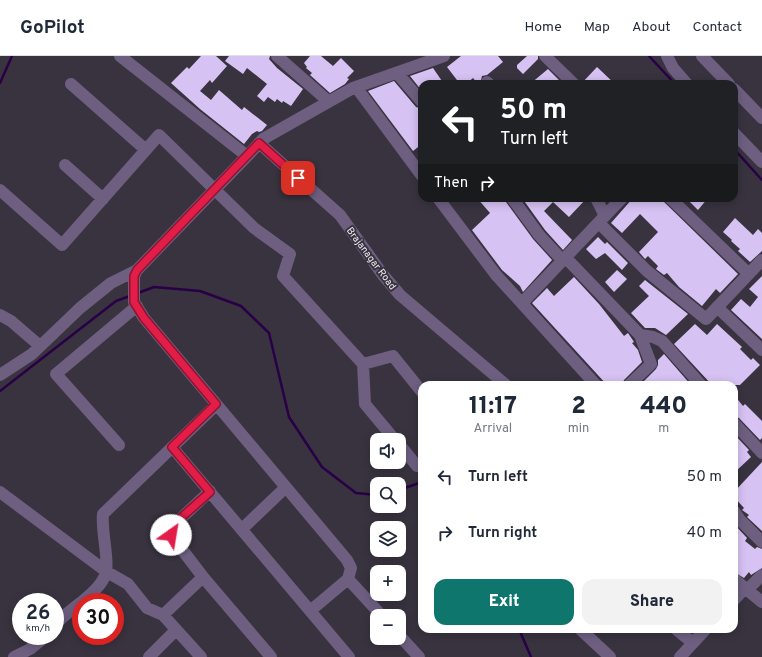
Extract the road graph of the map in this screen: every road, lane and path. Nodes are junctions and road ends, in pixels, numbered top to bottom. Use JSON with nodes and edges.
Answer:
{"nodes":[{"id":1,"x":120,"y":56,"type":"edge"},
{"id":2,"x":277,"y":56,"type":"edge"},
{"id":3,"x":444,"y":56,"type":"edge"},
{"id":4,"x":544,"y":56,"type":"edge"},
{"id":5,"x":667,"y":56,"type":"edge"},
{"id":6,"x":702,"y":56,"type":"edge"},
{"id":7,"x":291,"y":60,"type":"edge"},
{"id":8,"x":397,"y":73,"type":"junction"},
{"id":9,"x":570,"y":80,"type":"edge"},
{"id":10,"x":684,"y":80,"type":"edge"},
{"id":11,"x":725,"y":80,"type":"edge"},
{"id":12,"x":72,"y":84,"type":"dead end"},
{"id":13,"x":356,"y":87,"type":"junction"},
{"id":14,"x":738,"y":93,"type":"edge"},
{"id":15,"x":418,"y":97,"type":"edge"},
{"id":16,"x":328,"y":101,"type":"junction"},
{"id":17,"x":762,"y":118,"type":"edge"},
{"id":18,"x":738,"y":137,"type":"edge"},
{"id":19,"x":259,"y":143,"type":"junction"},
{"id":20,"x":146,"y":150,"type":"junction"},
{"id":21,"x":247,"y":156,"type":"junction"},
{"id":22,"x":762,"y":162,"type":"edge"},
{"id":23,"x":65,"y":165,"type":"dead end"},
{"id":24,"x":418,"y":171,"type":"edge"},
{"id":25,"x":214,"y":189,"type":"junction"},
{"id":26,"x":0,"y":190,"type":"edge"},
{"id":27,"x":103,"y":199,"type":"junction"},
{"id":28,"x":441,"y":202,"type":"edge"},
{"id":29,"x":515,"y":202,"type":"edge"},
{"id":30,"x":597,"y":202,"type":"edge"},
{"id":31,"x":618,"y":202,"type":"edge"},
{"id":32,"x":674,"y":202,"type":"edge"},
{"id":33,"x":602,"y":219,"type":"junction"},
{"id":34,"x":564,"y":259,"type":"junction"},
{"id":35,"x":762,"y":260,"type":"edge"},
{"id":36,"x":136,"y":273,"type":"junction"},
{"id":37,"x":749,"y":274,"type":"junction"},
{"id":38,"x":522,"y":303,"type":"junction"},
{"id":39,"x":136,"y":304,"type":"junction"},
{"id":40,"x":717,"y":307,"type":"junction"},
{"id":41,"x":0,"y":314,"type":"edge"},
{"id":42,"x":640,"y":335,"type":"junction"},
{"id":43,"x":40,"y":346,"type":"junction"},
{"id":44,"x":762,"y":350,"type":"edge"},
{"id":45,"x":363,"y":364,"type":"junction"},
{"id":46,"x":0,"y":375,"type":"edge"},
{"id":47,"x":501,"y":381,"type":"edge"},
{"id":48,"x":592,"y":381,"type":"edge"},
{"id":49,"x":637,"y":381,"type":"edge"},
{"id":50,"x":697,"y":381,"type":"edge"},
{"id":51,"x":418,"y":387,"type":"edge"},
{"id":52,"x":216,"y":404,"type":"junction"},
{"id":53,"x":738,"y":427,"type":"edge"},
{"id":54,"x":389,"y":433,"type":"edge"},
{"id":55,"x":119,"y":445,"type":"dead end"},
{"id":56,"x":172,"y":447,"type":"junction"},
{"id":57,"x":406,"y":453,"type":"edge"},
{"id":58,"x":762,"y":453,"type":"edge"},
{"id":59,"x":418,"y":466,"type":"edge"},
{"id":60,"x":286,"y":487,"type":"junction"},
{"id":61,"x":0,"y":492,"type":"edge"},
{"id":62,"x":210,"y":492,"type":"junction"},
{"id":63,"x":738,"y":517,"type":"edge"},
{"id":64,"x":242,"y":529,"type":"junction"},
{"id":65,"x":762,"y":542,"type":"edge"},
{"id":66,"x":107,"y":572,"type":"junction"},
{"id":67,"x":762,"y":575,"type":"edge"},
{"id":68,"x":203,"y":577,"type":"junction"},
{"id":69,"x":348,"y":579,"type":"junction"},
{"id":70,"x":738,"y":582,"type":"edge"},
{"id":71,"x":746,"y":589,"type":"junction"},
{"id":72,"x":738,"y":596,"type":"edge"},
{"id":73,"x":762,"y":602,"type":"edge"},
{"id":74,"x":376,"y":609,"type":"edge"},
{"id":75,"x":310,"y":611,"type":"junction"},
{"id":76,"x":163,"y":615,"type":"junction"},
{"id":77,"x":64,"y":617,"type":"edge"},
{"id":78,"x":176,"y":630,"type":"junction"},
{"id":79,"x":584,"y":633,"type":"edge"},
{"id":80,"x":678,"y":633,"type":"edge"},
{"id":81,"x":703,"y":633,"type":"edge"},
{"id":82,"x":406,"y":643,"type":"edge"},
{"id":83,"x":35,"y":645,"type":"edge"},
{"id":84,"x":687,"y":652,"type":"edge"},
{"id":85,"x":14,"y":657,"type":"edge"},
{"id":86,"x":149,"y":657,"type":"edge"},
{"id":87,"x":201,"y":657,"type":"edge"},
{"id":88,"x":271,"y":657,"type":"edge"},
{"id":89,"x":348,"y":657,"type":"edge"},
{"id":90,"x":418,"y":657,"type":"edge"},
{"id":91,"x":610,"y":657,"type":"edge"}],
"edges":[{"from":1,"to":21,"type":"street"},
{"from":2,"to":7,"type":"street"},
{"from":3,"to":8,"type":"street"},
{"from":4,"to":9,"type":"street"},
{"from":5,"to":10,"type":"street"},
{"from":6,"to":11,"type":"street"},
{"from":7,"to":16,"type":"street"},
{"from":8,"to":13,"type":"street"},
{"from":8,"to":15,"type":"street"},
{"from":12,"to":20,"type":"street"},
{"from":13,"to":16,"type":"street"},
{"from":13,"to":24,"type":"street"},
{"from":14,"to":17,"type":"street"},
{"from":16,"to":19,"type":"street"},
{"from":18,"to":22,"type":"street"},
{"from":19,"to":21,"type":"street"},
{"from":19,"to":47,"type":"street","name":"Brajanagar Road"},
{"from":20,"to":25,"type":"street"},
{"from":20,"to":27,"type":"street"},
{"from":21,"to":25,"type":"street"},
{"from":23,"to":27,"type":"street"},
{"from":25,"to":36,"type":"street"},
{"from":25,"to":45,"type":"street"},
{"from":26,"to":27,"type":"street"},
{"from":28,"to":38,"type":"street"},
{"from":29,"to":34,"type":"street"},
{"from":30,"to":33,"type":"street"},
{"from":31,"to":33,"type":"street"},
{"from":32,"to":37,"type":"street"},
{"from":33,"to":34,"type":"street"},
{"from":33,"to":40,"type":"street"},
{"from":34,"to":38,"type":"street"},
{"from":34,"to":42,"type":"street"},
{"from":35,"to":37,"type":"street"},
{"from":36,"to":39,"type":"street"},
{"from":36,"to":43,"type":"street"},
{"from":37,"to":40,"type":"street"},
{"from":38,"to":48,"type":"street"},
{"from":39,"to":52,"type":"street"},
{"from":39,"to":55,"type":"street"},
{"from":40,"to":44,"type":"street"},
{"from":41,"to":43,"type":"street"},
{"from":42,"to":49,"type":"street"},
{"from":42,"to":50,"type":"street"},
{"from":43,"to":46,"type":"street"},
{"from":45,"to":51,"type":"street"},
{"from":45,"to":54,"type":"street"},
{"from":52,"to":56,"type":"street"},
{"from":52,"to":60,"type":"street"},
{"from":53,"to":58,"type":"street"},
{"from":56,"to":62,"type":"street"},
{"from":56,"to":66,"type":"street"},
{"from":57,"to":59,"type":"street"},
{"from":60,"to":64,"type":"street"},
{"from":60,"to":69,"type":"street"},
{"from":61,"to":66,"type":"street"},
{"from":62,"to":64,"type":"street"},
{"from":62,"to":68,"type":"street"},
{"from":63,"to":65,"type":"street"},
{"from":64,"to":75,"type":"street"},
{"from":66,"to":76,"type":"street"},
{"from":66,"to":77,"type":"street"},
{"from":67,"to":71,"type":"street"},
{"from":68,"to":76,"type":"street"},
{"from":68,"to":88,"type":"street"},
{"from":69,"to":74,"type":"street"},
{"from":69,"to":75,"type":"street"},
{"from":70,"to":71,"type":"street"},
{"from":71,"to":72,"type":"street"},
{"from":71,"to":73,"type":"street"},
{"from":75,"to":89,"type":"street"},
{"from":76,"to":78,"type":"street"},
{"from":78,"to":86,"type":"street"},
{"from":78,"to":87,"type":"street"},
{"from":79,"to":91,"type":"street"},
{"from":80,"to":84,"type":"street"},
{"from":81,"to":84,"type":"street"},
{"from":82,"to":90,"type":"street"},
{"from":83,"to":85,"type":"street"}]}
